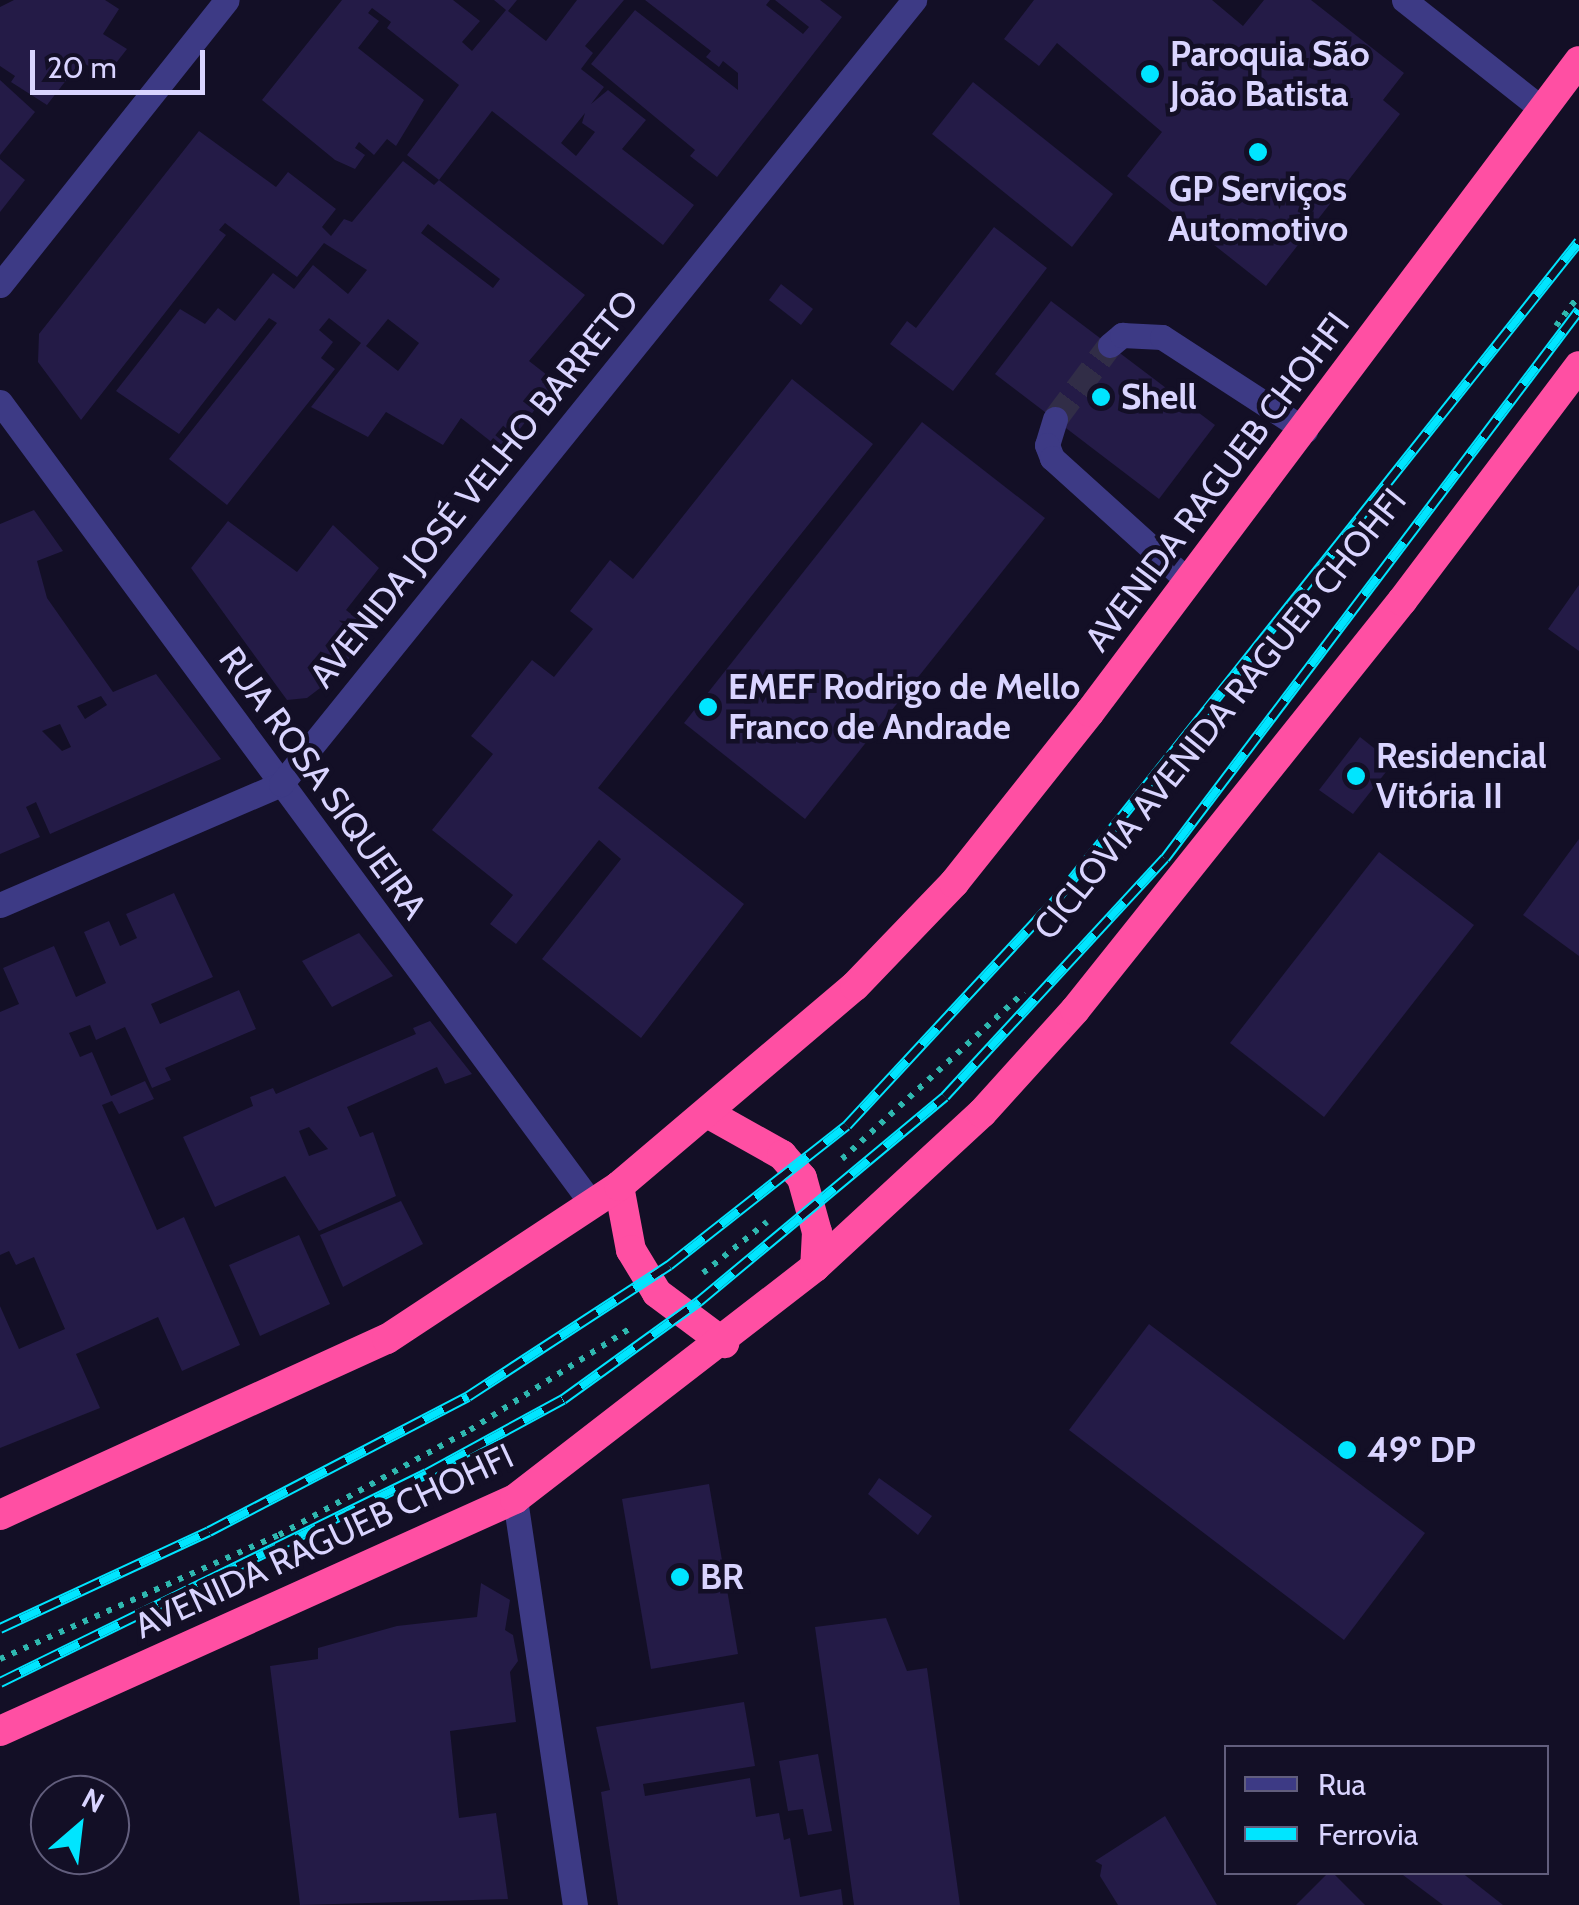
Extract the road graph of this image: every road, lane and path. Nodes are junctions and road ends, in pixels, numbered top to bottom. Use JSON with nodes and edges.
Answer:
{"nodes":[{"id":1,"x":227,"y":0,"type":"edge"},
{"id":2,"x":914,"y":0,"type":"edge"},
{"id":3,"x":1404,"y":0,"type":"edge"},
{"id":4,"x":1579,"y":61,"type":"edge"},
{"id":5,"x":1542,"y":109,"type":"junction"},
{"id":6,"x":0,"y":285,"type":"edge"},
{"id":7,"x":1579,"y":295,"type":"edge"},
{"id":8,"x":1544,"y":341,"type":"dead end"},
{"id":9,"x":1110,"y":345,"type":"tunnel mouth"},
{"id":10,"x":1579,"y":366,"type":"edge"},
{"id":11,"x":0,"y":402,"type":"edge"},
{"id":12,"x":1055,"y":419,"type":"tunnel mouth"},
{"id":13,"x":1305,"y":430,"type":"junction"},
{"id":14,"x":1186,"y":580,"type":"junction"},
{"id":15,"x":280,"y":784,"type":"junction"},
{"id":16,"x":0,"y":906,"type":"edge"},
{"id":17,"x":1028,"y":988,"type":"dead end"},
{"id":18,"x":708,"y":1114,"type":"junction"},
{"id":19,"x":620,"y":1186,"type":"junction"},
{"id":20,"x":806,"y":1189,"type":"junction"},
{"id":21,"x":592,"y":1204,"type":"junction"},
{"id":22,"x":815,"y":1267,"type":"junction"},
{"id":23,"x":666,"y":1301,"type":"junction"},
{"id":24,"x":724,"y":1343,"type":"junction"},
{"id":25,"x":514,"y":1500,"type":"junction"},
{"id":26,"x":0,"y":1515,"type":"edge"},
{"id":27,"x":0,"y":1659,"type":"edge"},
{"id":28,"x":0,"y":1730,"type":"edge"},
{"id":29,"x":574,"y":1905,"type":"edge"}],
"edges":[{"from":1,"to":6,"type":"street"},
{"from":2,"to":15,"type":"street","name":"AVENIDA JOSÉ VELHO BARRETO"},
{"from":3,"to":5,"type":"street"},
{"from":4,"to":5,"type":"highway","name":"AVENIDA RAGUEB CHOHFI"},
{"from":5,"to":13,"type":"highway","name":"AVENIDA RAGUEB CHOHFI"},
{"from":7,"to":8,"type":"path"},
{"from":9,"to":13,"type":"street"},
{"from":10,"to":22,"type":"highway","name":"AVENIDA RAGUEB CHOHFI"},
{"from":11,"to":15,"type":"street","name":"RUA ROSA SIQUEIRA"},
{"from":12,"to":14,"type":"street"},
{"from":13,"to":14,"type":"highway","name":"AVENIDA RAGUEB CHOHFI"},
{"from":14,"to":18,"type":"highway","name":"AVENIDA RAGUEB CHOHFI"},
{"from":15,"to":16,"type":"street","name":"AVENIDA JOSÉ VELHO BARRETO"},
{"from":15,"to":21,"type":"street","name":"RUA ROSA SIQUEIRA"},
{"from":17,"to":20,"type":"path","name":"CICLOVIA AVENIDA RAGUEB CHOHFI"},
{"from":18,"to":19,"type":"highway","name":"AVENIDA RAGUEB CHOHFI"},
{"from":18,"to":20,"type":"highway"},
{"from":19,"to":21,"type":"highway","name":"AVENIDA RAGUEB CHOHFI"},
{"from":19,"to":23,"type":"highway"},
{"from":20,"to":22,"type":"highway"},
{"from":20,"to":23,"type":"path","name":"CICLOVIA AVENIDA RAGUEB CHOHFI"},
{"from":21,"to":26,"type":"highway","name":"AVENIDA RAGUEB CHOHFI"},
{"from":22,"to":24,"type":"highway","name":"AVENIDA RAGUEB CHOHFI"},
{"from":23,"to":24,"type":"highway"},
{"from":23,"to":27,"type":"path","name":"CICLOVIA AVENIDA RAGUEB CHOHFI"},
{"from":24,"to":25,"type":"highway","name":"AVENIDA RAGUEB CHOHFI"},
{"from":25,"to":28,"type":"highway","name":"AVENIDA RAGUEB CHOHFI"},
{"from":25,"to":29,"type":"street"}]}
